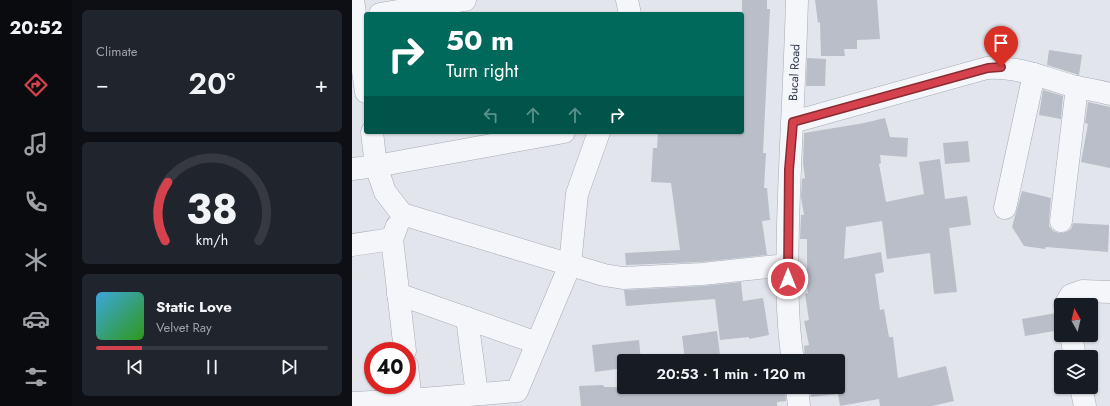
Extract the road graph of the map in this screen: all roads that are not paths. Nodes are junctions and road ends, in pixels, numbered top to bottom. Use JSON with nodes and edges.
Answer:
{"nodes":[{"id":1,"x":465,"y":0,"type":"edge"},
{"id":2,"x":627,"y":0,"type":"edge"},
{"id":3,"x":797,"y":0,"type":"edge"},
{"id":4,"x":392,"y":12,"type":"edge"},
{"id":5,"x":630,"y":12,"type":"edge"},
{"id":6,"x":356,"y":13,"type":"edge"},
{"id":7,"x":1034,"y":74,"type":"junction"},
{"id":8,"x":1077,"y":87,"type":"junction"},
{"id":9,"x":362,"y":89,"type":"edge"},
{"id":10,"x":1110,"y":94,"type":"edge"},
{"id":11,"x":793,"y":122,"type":"junction"},
{"id":12,"x":372,"y":134,"type":"edge"},
{"id":13,"x":553,"y":134,"type":"edge"},
{"id":14,"x":598,"y":134,"type":"edge"},
{"id":15,"x":376,"y":166,"type":"junction"},
{"id":16,"x":352,"y":169,"type":"edge"},
{"id":17,"x":1005,"y":208,"type":"dead end"},
{"id":18,"x":402,"y":214,"type":"junction"},
{"id":19,"x":1060,"y":221,"type":"dead end"},
{"id":20,"x":392,"y":239,"type":"junction"},
{"id":21,"x":352,"y":245,"type":"edge"},
{"id":22,"x":570,"y":265,"type":"junction"},
{"id":23,"x":787,"y":266,"type":"junction"},
{"id":24,"x":1110,"y":292,"type":"edge"},
{"id":25,"x":398,"y":294,"type":"junction"},
{"id":26,"x":1069,"y":298,"type":"edge"},
{"id":27,"x":467,"y":318,"type":"junction"},
{"id":28,"x":404,"y":342,"type":"edge"},
{"id":29,"x":537,"y":343,"type":"junction"},
{"id":30,"x":792,"y":354,"type":"edge"},
{"id":31,"x":410,"y":394,"type":"edge"},
{"id":32,"x":477,"y":394,"type":"junction"},
{"id":33,"x":798,"y":394,"type":"edge"},
{"id":34,"x":1082,"y":394,"type":"edge"},
{"id":35,"x":411,"y":400,"type":"junction"},
{"id":36,"x":352,"y":403,"type":"edge"},
{"id":37,"x":799,"y":406,"type":"edge"},
{"id":38,"x":1085,"y":406,"type":"edge"}],
"edges":[{"from":1,"to":4,"type":"street"},
{"from":2,"to":5,"type":"street"},
{"from":3,"to":11,"type":"street","name":"Bucal Road"},
{"from":6,"to":9,"type":"street"},
{"from":7,"to":8,"type":"street"},
{"from":7,"to":11,"type":"street"},
{"from":7,"to":17,"type":"street"},
{"from":8,"to":10,"type":"street"},
{"from":8,"to":19,"type":"street"},
{"from":11,"to":23,"type":"street","name":"Bucal Road"},
{"from":12,"to":15,"type":"street"},
{"from":13,"to":15,"type":"street"},
{"from":14,"to":22,"type":"street"},
{"from":15,"to":16,"type":"street"},
{"from":15,"to":18,"type":"street"},
{"from":18,"to":20,"type":"street"},
{"from":18,"to":22,"type":"street"},
{"from":20,"to":21,"type":"street"},
{"from":20,"to":25,"type":"street"},
{"from":22,"to":23,"type":"street"},
{"from":22,"to":29,"type":"street"},
{"from":23,"to":30,"type":"street","name":"Bucal Road"},
{"from":24,"to":26,"type":"street"},
{"from":25,"to":27,"type":"street"},
{"from":25,"to":28,"type":"street"},
{"from":27,"to":29,"type":"street"},
{"from":27,"to":32,"type":"street"},
{"from":29,"to":32,"type":"street"},
{"from":31,"to":35,"type":"street"},
{"from":32,"to":35,"type":"street"},
{"from":33,"to":37,"type":"street"},
{"from":34,"to":38,"type":"street"},
{"from":35,"to":36,"type":"street"}]}
